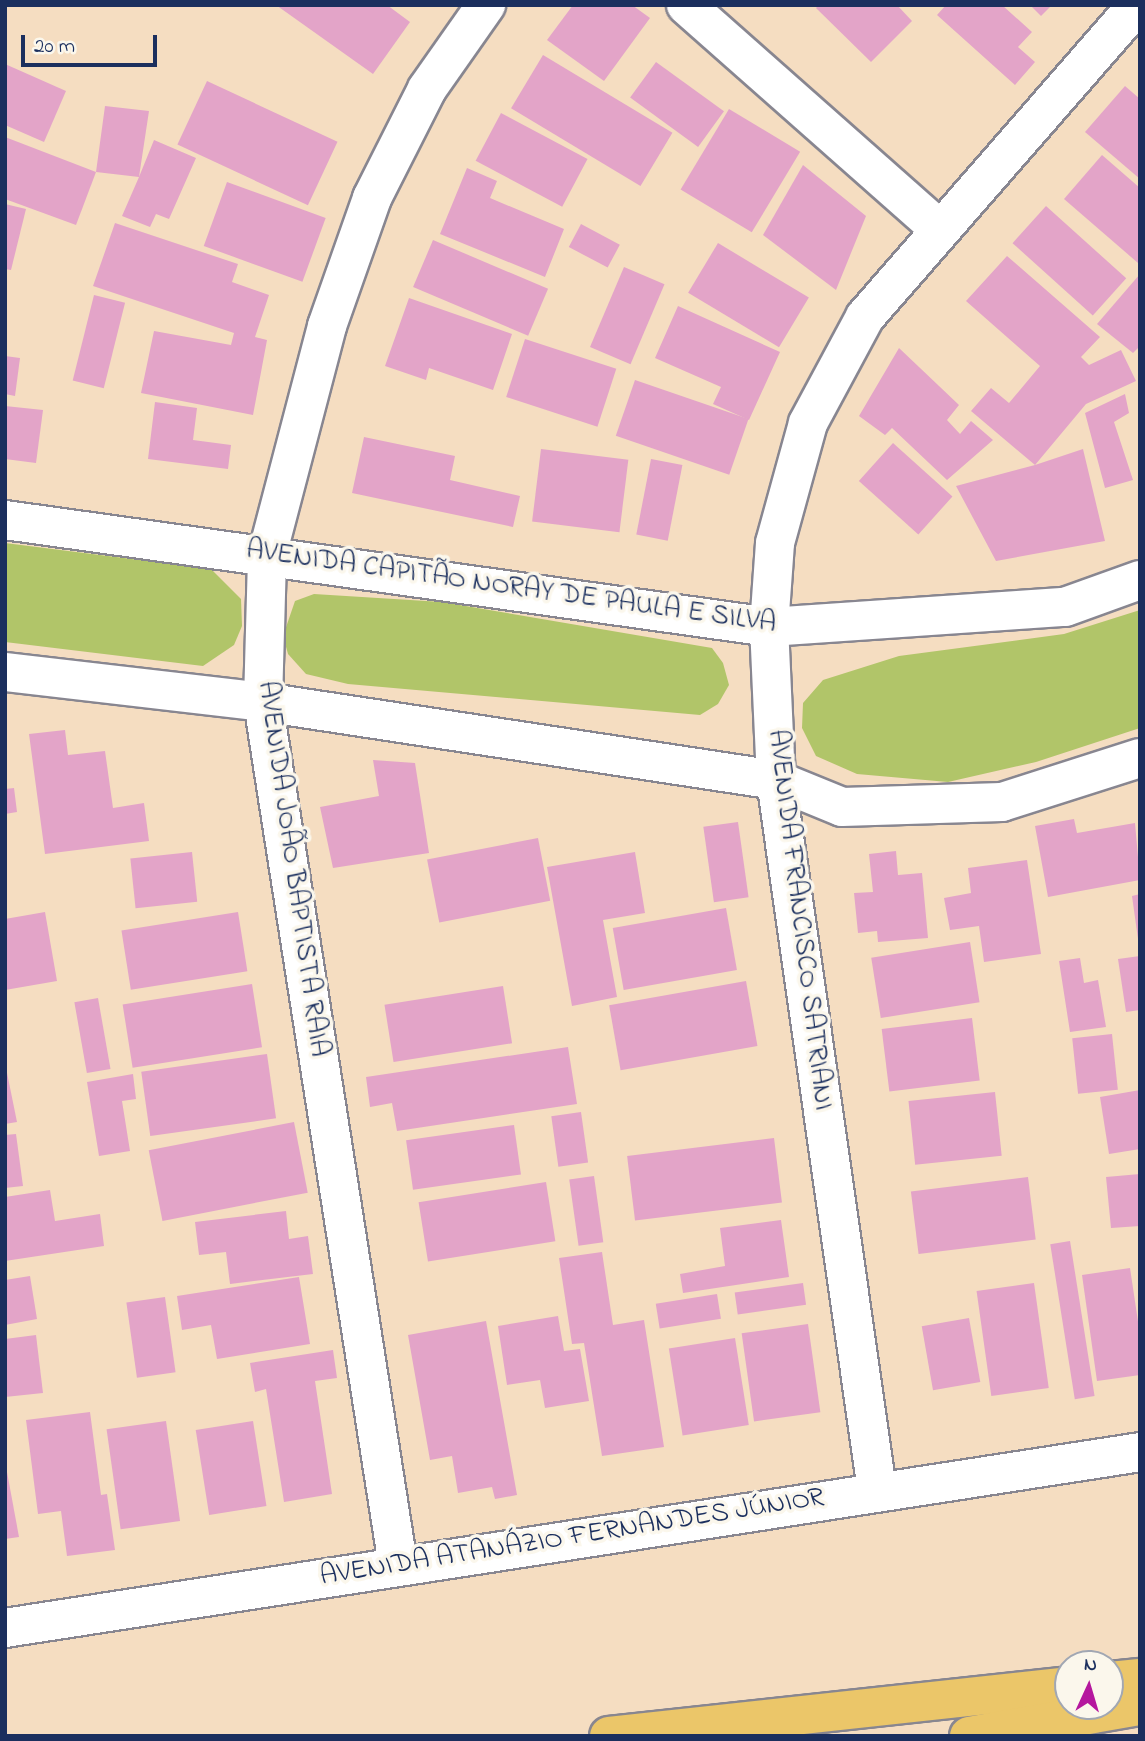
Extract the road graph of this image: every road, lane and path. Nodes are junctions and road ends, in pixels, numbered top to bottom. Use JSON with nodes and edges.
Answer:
{"nodes":[{"id":1,"x":486,"y":5,"type":"edge"},
{"id":2,"x":686,"y":5,"type":"edge"},
{"id":3,"x":1137,"y":5,"type":"edge"},
{"id":4,"x":938,"y":228,"type":"junction"},
{"id":5,"x":5,"y":520,"type":"edge"},
{"id":6,"x":267,"y":555,"type":"junction"},
{"id":7,"x":1140,"y":580,"type":"edge"},
{"id":8,"x":769,"y":627,"type":"junction"},
{"id":9,"x":5,"y":672,"type":"edge"},
{"id":10,"x":263,"y":702,"type":"junction"},
{"id":11,"x":1140,"y":758,"type":"edge"},
{"id":12,"x":776,"y":779,"type":"junction"},
{"id":13,"x":1140,"y":1452,"type":"edge"},
{"id":14,"x":877,"y":1490,"type":"junction"},
{"id":15,"x":398,"y":1565,"type":"junction"},
{"id":16,"x":5,"y":1628,"type":"edge"},
{"id":17,"x":1054,"y":1688,"type":"edge"},
{"id":18,"x":1140,"y":1706,"type":"edge"},
{"id":19,"x":609,"y":1736,"type":"edge"},
{"id":20,"x":969,"y":1736,"type":"edge"}],
"edges":[{"from":1,"to":6,"type":"street","name":"AVENIDA JOÃO BAPTISTA RAIA"},
{"from":2,"to":4,"type":"street"},
{"from":3,"to":4,"type":"street","name":"AVENIDA FRANCISCO SATRIANI"},
{"from":4,"to":8,"type":"street","name":"AVENIDA FRANCISCO SATRIANI"},
{"from":5,"to":6,"type":"street","name":"AVENIDA CAPITÃO NORAY DE PAULA E SILVA"},
{"from":6,"to":8,"type":"street","name":"AVENIDA CAPITÃO NORAY DE PAULA E SILVA"},
{"from":6,"to":10,"type":"street","name":"AVENIDA JOÃO BAPTISTA RAIA"},
{"from":7,"to":8,"type":"street","name":"AVENIDA CAPITÃO NORAY DE PAULA E SILVA"},
{"from":8,"to":12,"type":"street","name":"AVENIDA FRANCISCO SATRIANI"},
{"from":9,"to":10,"type":"street"},
{"from":10,"to":12,"type":"street"},
{"from":10,"to":15,"type":"street","name":"AVENIDA JOÃO BAPTISTA RAIA"},
{"from":11,"to":12,"type":"street"},
{"from":12,"to":14,"type":"street","name":"AVENIDA FRANCISCO SATRIANI"},
{"from":13,"to":14,"type":"street","name":"AVENIDA ATANÁZIO FERNANDES JÚNIOR"},
{"from":14,"to":15,"type":"street","name":"AVENIDA ATANÁZIO FERNANDES JÚNIOR"},
{"from":15,"to":16,"type":"street","name":"AVENIDA ATANÁZIO FERNANDES JÚNIOR"},
{"from":17,"to":19,"type":"highway"},
{"from":18,"to":20,"type":"highway"}]}
